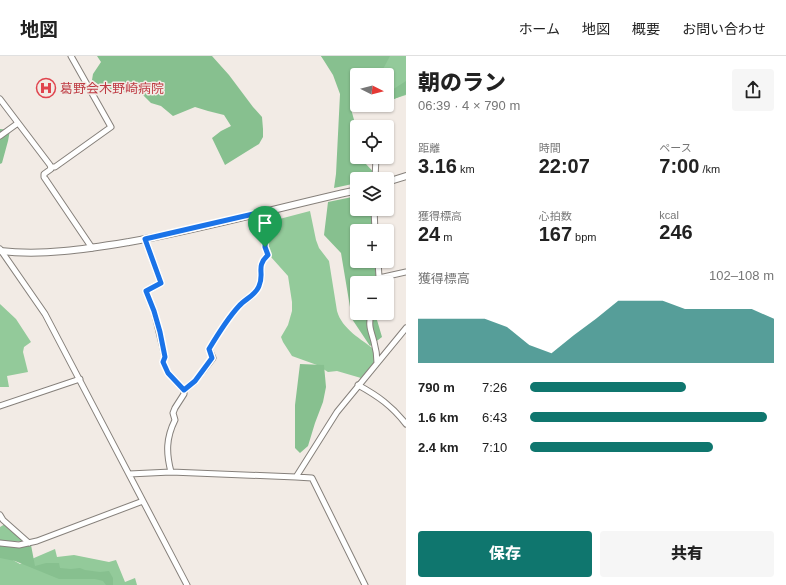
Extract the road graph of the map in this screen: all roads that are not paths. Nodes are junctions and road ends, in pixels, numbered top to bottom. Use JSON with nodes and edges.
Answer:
{"nodes":[{"id":1,"x":71,"y":56,"type":"edge"},
{"id":2,"x":0,"y":99,"type":"edge"},
{"id":3,"x":18,"y":123,"type":"junction"},
{"id":4,"x":0,"y":136,"type":"edge"},
{"id":5,"x":51,"y":167,"type":"junction"},
{"id":6,"x":406,"y":176,"type":"edge"},
{"id":7,"x":394,"y":180,"type":"edge"},
{"id":8,"x":350,"y":192,"type":"edge"},
{"id":9,"x":266,"y":211,"type":"junction"},
{"id":10,"x":145,"y":239,"type":"junction"},
{"id":11,"x":92,"y":248,"type":"junction"},
{"id":12,"x":0,"y":250,"type":"edge"},
{"id":13,"x":406,"y":272,"type":"edge"},
{"id":14,"x":392,"y":276,"type":"edge"},
{"id":15,"x":369,"y":320,"type":"edge"},
{"id":16,"x":406,"y":328,"type":"edge"},
{"id":17,"x":377,"y":362,"type":"junction"},
{"id":18,"x":80,"y":379,"type":"junction"},
{"id":19,"x":358,"y":385,"type":"junction"},
{"id":20,"x":184,"y":390,"type":"junction"},
{"id":21,"x":0,"y":406,"type":"edge"},
{"id":22,"x":406,"y":424,"type":"edge"},
{"id":23,"x":171,"y":472,"type":"junction"},
{"id":24,"x":129,"y":474,"type":"junction"},
{"id":25,"x":296,"y":477,"type":"junction"},
{"id":26,"x":143,"y":500,"type":"junction"},
{"id":27,"x":0,"y":515,"type":"edge"},
{"id":28,"x":0,"y":543,"type":"edge"},
{"id":29,"x":29,"y":543,"type":"junction"},
{"id":30,"x":187,"y":585,"type":"edge"},
{"id":31,"x":365,"y":585,"type":"edge"}],
"edges":[{"from":1,"to":5,"type":"street"},
{"from":2,"to":3,"type":"street"},
{"from":3,"to":4,"type":"street"},
{"from":3,"to":5,"type":"street"},
{"from":5,"to":11,"type":"street"},
{"from":6,"to":7,"type":"main road"},
{"from":8,"to":9,"type":"main road"},
{"from":9,"to":10,"type":"main road"},
{"from":9,"to":20,"type":"street"},
{"from":10,"to":11,"type":"main road"},
{"from":10,"to":20,"type":"street"},
{"from":11,"to":12,"type":"main road"},
{"from":12,"to":18,"type":"street"},
{"from":13,"to":14,"type":"street"},
{"from":15,"to":17,"type":"street"},
{"from":16,"to":17,"type":"street"},
{"from":17,"to":19,"type":"street"},
{"from":18,"to":21,"type":"street"},
{"from":18,"to":24,"type":"street"},
{"from":19,"to":22,"type":"street"},
{"from":19,"to":25,"type":"street"},
{"from":20,"to":23,"type":"street"},
{"from":23,"to":24,"type":"street"},
{"from":23,"to":25,"type":"street"},
{"from":24,"to":26,"type":"street"},
{"from":25,"to":31,"type":"street"},
{"from":26,"to":29,"type":"street"},
{"from":26,"to":30,"type":"street"},
{"from":27,"to":29,"type":"street"},
{"from":28,"to":29,"type":"street"}]}
